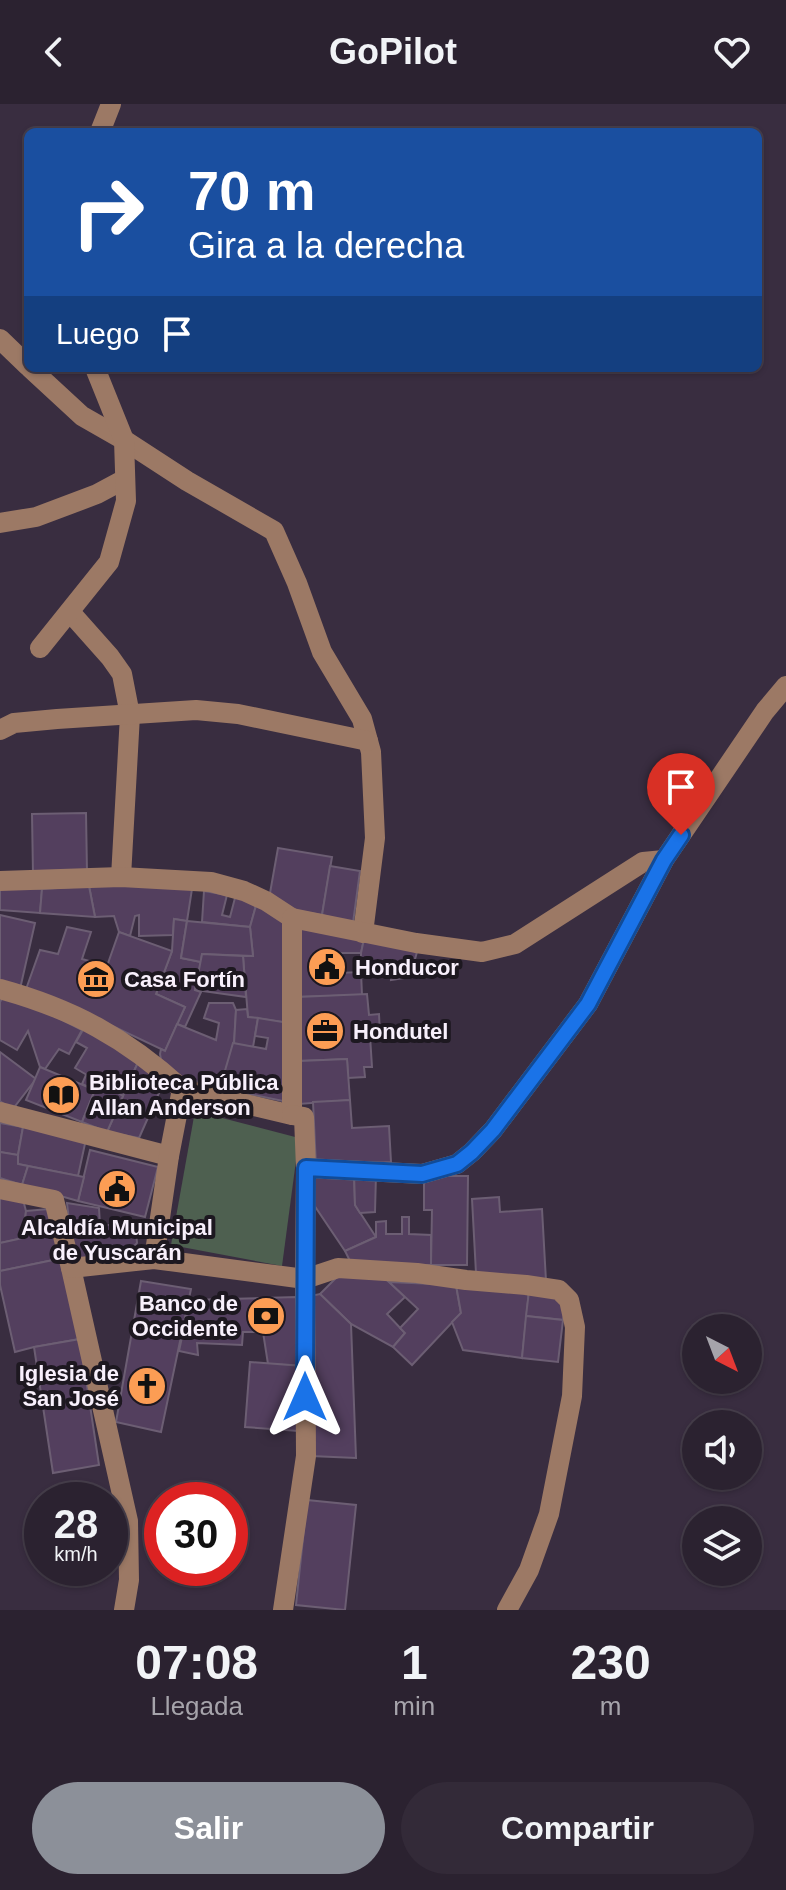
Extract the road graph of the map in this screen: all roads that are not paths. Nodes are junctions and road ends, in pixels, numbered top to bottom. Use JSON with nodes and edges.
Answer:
{"nodes":[{"id":1,"x":111,"y":104,"type":"edge"},
{"id":2,"x":102,"y":128,"type":"edge"},
{"id":3,"x":0,"y":339,"type":"edge"},
{"id":4,"x":24,"y":362,"type":"edge"},
{"id":5,"x":34,"y":372,"type":"edge"},
{"id":6,"x":97,"y":372,"type":"edge"},
{"id":7,"x":124,"y":440,"type":"junction"},
{"id":8,"x":125,"y":479,"type":"junction"},
{"id":9,"x":0,"y":523,"type":"edge"},
{"id":10,"x":70,"y":612,"type":"junction"},
{"id":11,"x":40,"y":648,"type":"dead end"},
{"id":12,"x":786,"y":686,"type":"edge"},
{"id":13,"x":130,"y":715,"type":"junction"},
{"id":14,"x":0,"y":730,"type":"edge"},
{"id":15,"x":368,"y":741,"type":"junction"},
{"id":16,"x":664,"y":860,"type":"junction"},
{"id":17,"x":121,"y":877,"type":"junction"},
{"id":18,"x":0,"y":881,"type":"edge"},
{"id":19,"x":292,"y":918,"type":"junction"},
{"id":20,"x":363,"y":933,"type":"junction"},
{"id":21,"x":0,"y":989,"type":"edge"},
{"id":22,"x":182,"y":1089,"type":"junction"},
{"id":23,"x":0,"y":1112,"type":"edge"},
{"id":24,"x":292,"y":1115,"type":"junction"},
{"id":25,"x":169,"y":1156,"type":"junction"},
{"id":26,"x":306,"y":1168,"type":"junction"},
{"id":27,"x":0,"y":1189,"type":"edge"},
{"id":28,"x":154,"y":1259,"type":"junction"},
{"id":29,"x":71,"y":1268,"type":"junction"},
{"id":30,"x":305,"y":1279,"type":"junction"},
{"id":31,"x":124,"y":1610,"type":"edge"},
{"id":32,"x":283,"y":1610,"type":"edge"},
{"id":33,"x":507,"y":1610,"type":"edge"}],
"edges":[{"from":1,"to":2,"type":"street"},
{"from":3,"to":4,"type":"street"},
{"from":5,"to":7,"type":"street"},
{"from":6,"to":7,"type":"street"},
{"from":7,"to":8,"type":"street"},
{"from":7,"to":15,"type":"street"},
{"from":8,"to":9,"type":"street"},
{"from":8,"to":10,"type":"street"},
{"from":10,"to":11,"type":"street"},
{"from":10,"to":13,"type":"street"},
{"from":12,"to":16,"type":"street"},
{"from":13,"to":14,"type":"street"},
{"from":13,"to":15,"type":"street"},
{"from":13,"to":17,"type":"street"},
{"from":15,"to":20,"type":"street"},
{"from":16,"to":20,"type":"street"},
{"from":16,"to":26,"type":"street"},
{"from":17,"to":18,"type":"street"},
{"from":17,"to":19,"type":"street"},
{"from":19,"to":20,"type":"street"},
{"from":19,"to":24,"type":"street"},
{"from":21,"to":22,"type":"street"},
{"from":22,"to":24,"type":"street"},
{"from":22,"to":25,"type":"street"},
{"from":23,"to":25,"type":"street"},
{"from":24,"to":26,"type":"street"},
{"from":25,"to":28,"type":"street"},
{"from":26,"to":30,"type":"street"},
{"from":27,"to":29,"type":"street"},
{"from":28,"to":29,"type":"street"},
{"from":28,"to":30,"type":"street"},
{"from":29,"to":31,"type":"street"},
{"from":30,"to":32,"type":"street"},
{"from":30,"to":33,"type":"street"}]}
